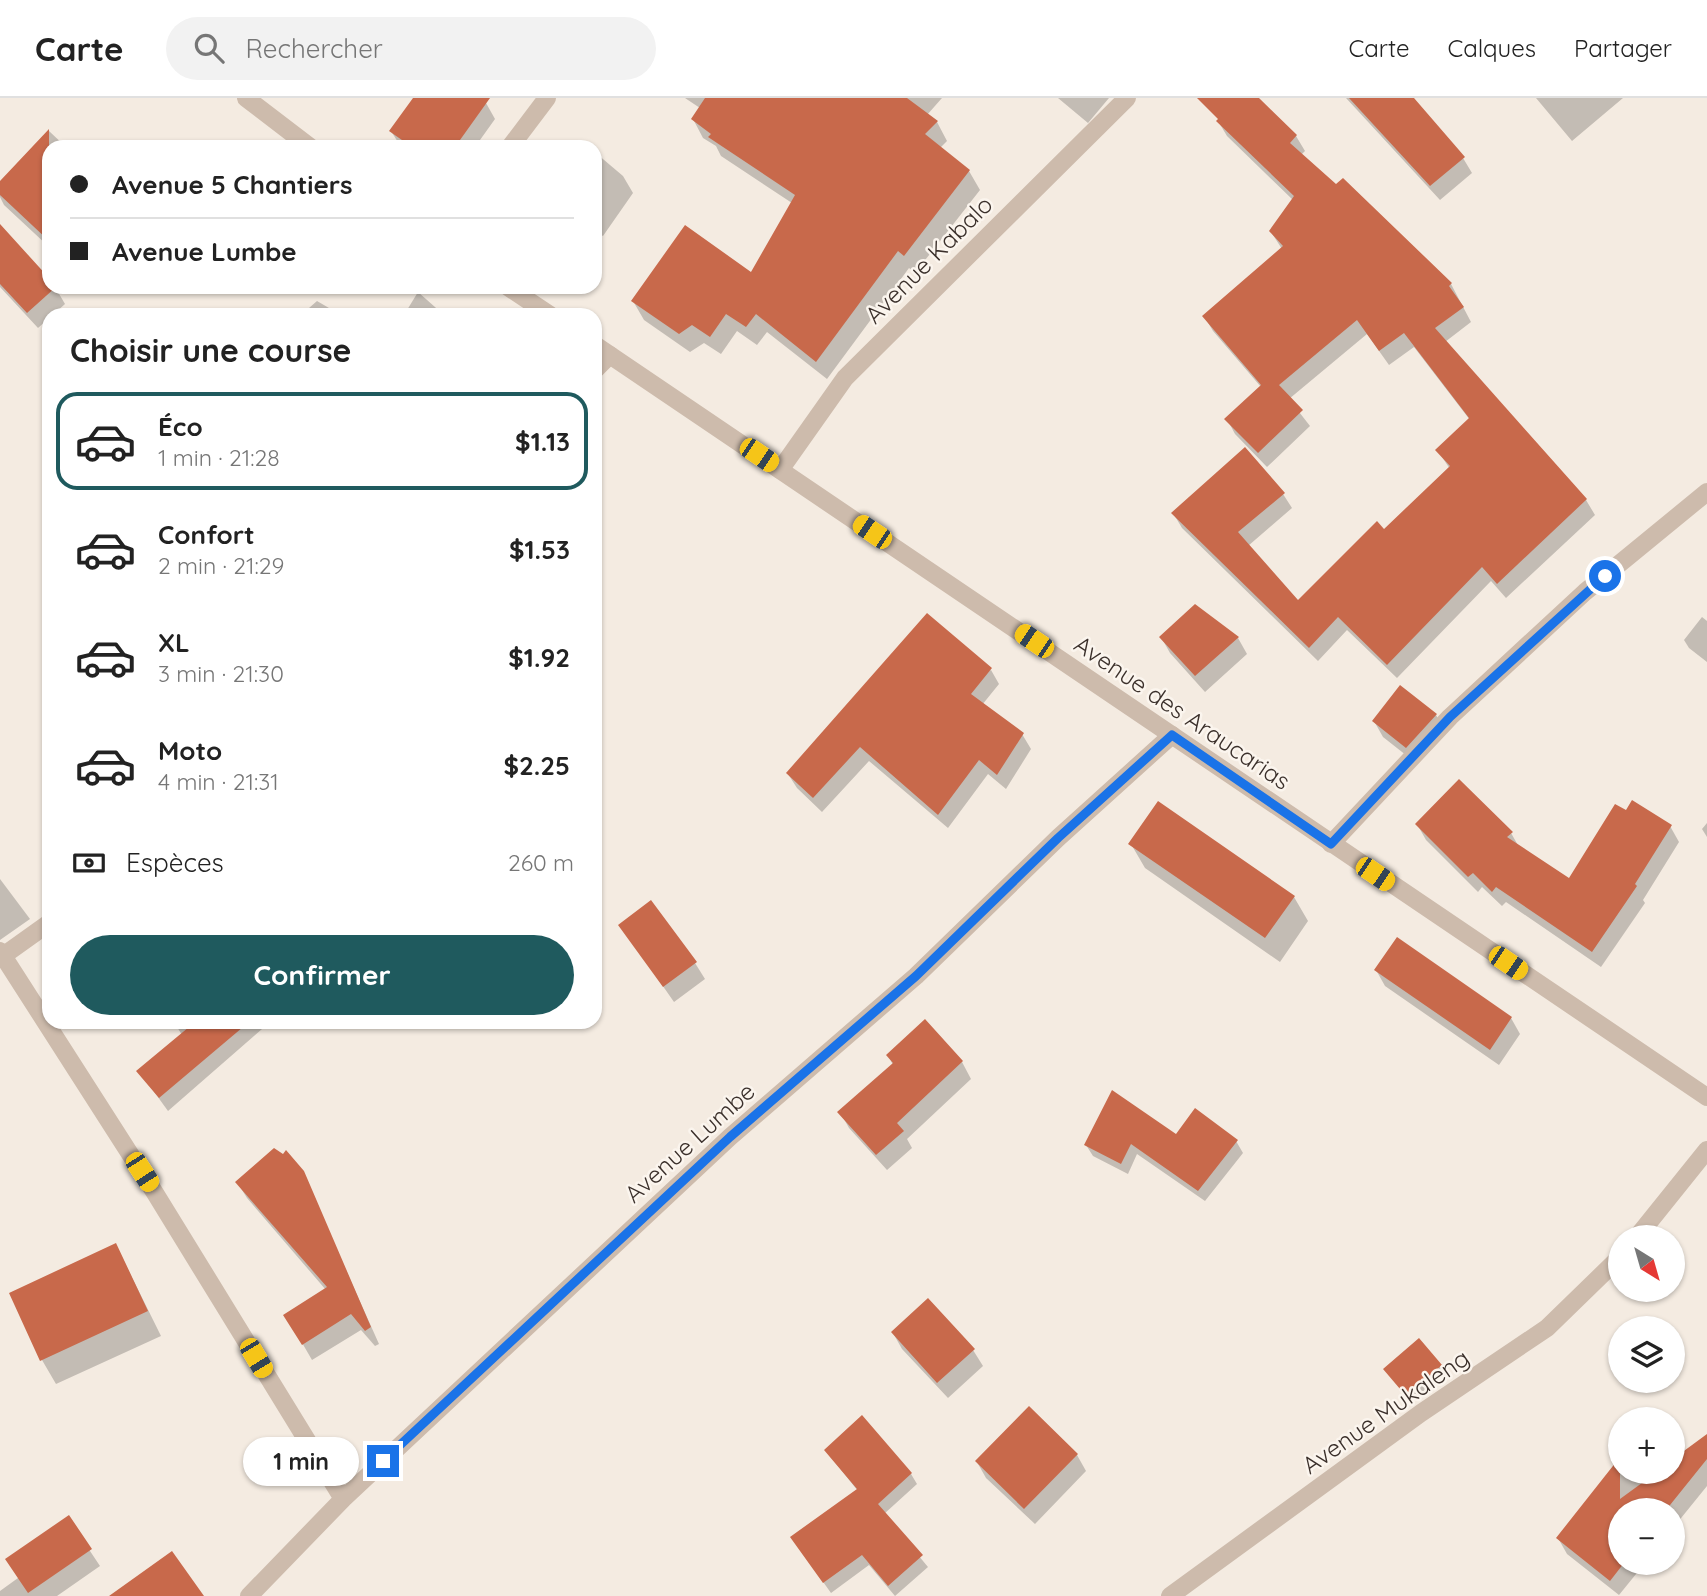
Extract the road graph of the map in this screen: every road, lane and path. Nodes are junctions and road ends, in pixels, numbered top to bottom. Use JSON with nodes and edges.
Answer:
{"nodes":[{"id":1,"x":246,"y":98,"type":"edge"},
{"id":2,"x":547,"y":98,"type":"edge"},
{"id":3,"x":1127,"y":98,"type":"edge"},
{"id":4,"x":301,"y":140,"type":"edge"},
{"id":5,"x":515,"y":140,"type":"edge"},
{"id":6,"x":518,"y":294,"type":"edge"},
{"id":7,"x":540,"y":308,"type":"edge"},
{"id":8,"x":602,"y":350,"type":"edge"},
{"id":9,"x":780,"y":470,"type":"junction"},
{"id":10,"x":1707,"y":492,"type":"edge"},
{"id":11,"x":1172,"y":735,"type":"junction"},
{"id":12,"x":1331,"y":844,"type":"junction"},
{"id":13,"x":42,"y":928,"type":"edge"},
{"id":14,"x":1,"y":955,"type":"edge"},
{"id":15,"x":42,"y":1018,"type":"edge"},
{"id":16,"x":49,"y":1029,"type":"edge"},
{"id":17,"x":1707,"y":1097,"type":"edge"},
{"id":18,"x":1707,"y":1150,"type":"edge"},
{"id":19,"x":1647,"y":1225,"type":"edge"},
{"id":20,"x":1608,"y":1269,"type":"edge"},
{"id":21,"x":343,"y":1499,"type":"junction"},
{"id":22,"x":249,"y":1596,"type":"edge"},
{"id":23,"x":1170,"y":1596,"type":"edge"}],
"edges":[{"from":1,"to":4,"type":"street"},
{"from":2,"to":5,"type":"street"},
{"from":3,"to":9,"type":"street","name":"Avenue Kabalo"},
{"from":6,"to":7,"type":"street"},
{"from":8,"to":9,"type":"street","name":"Avenue des Araucarias"},
{"from":9,"to":11,"type":"street","name":"Avenue des Araucarias"},
{"from":10,"to":12,"type":"street"},
{"from":11,"to":12,"type":"street","name":"Avenue des Araucarias"},
{"from":11,"to":21,"type":"street","name":"Avenue Lumbe"},
{"from":12,"to":17,"type":"street","name":"Avenue des Araucarias"},
{"from":13,"to":14,"type":"street"},
{"from":14,"to":15,"type":"street"},
{"from":16,"to":21,"type":"street"},
{"from":18,"to":19,"type":"street"},
{"from":20,"to":23,"type":"street","name":"Avenue Mukaleng"},
{"from":21,"to":22,"type":"street","name":"Avenue Lumbe"}]}
